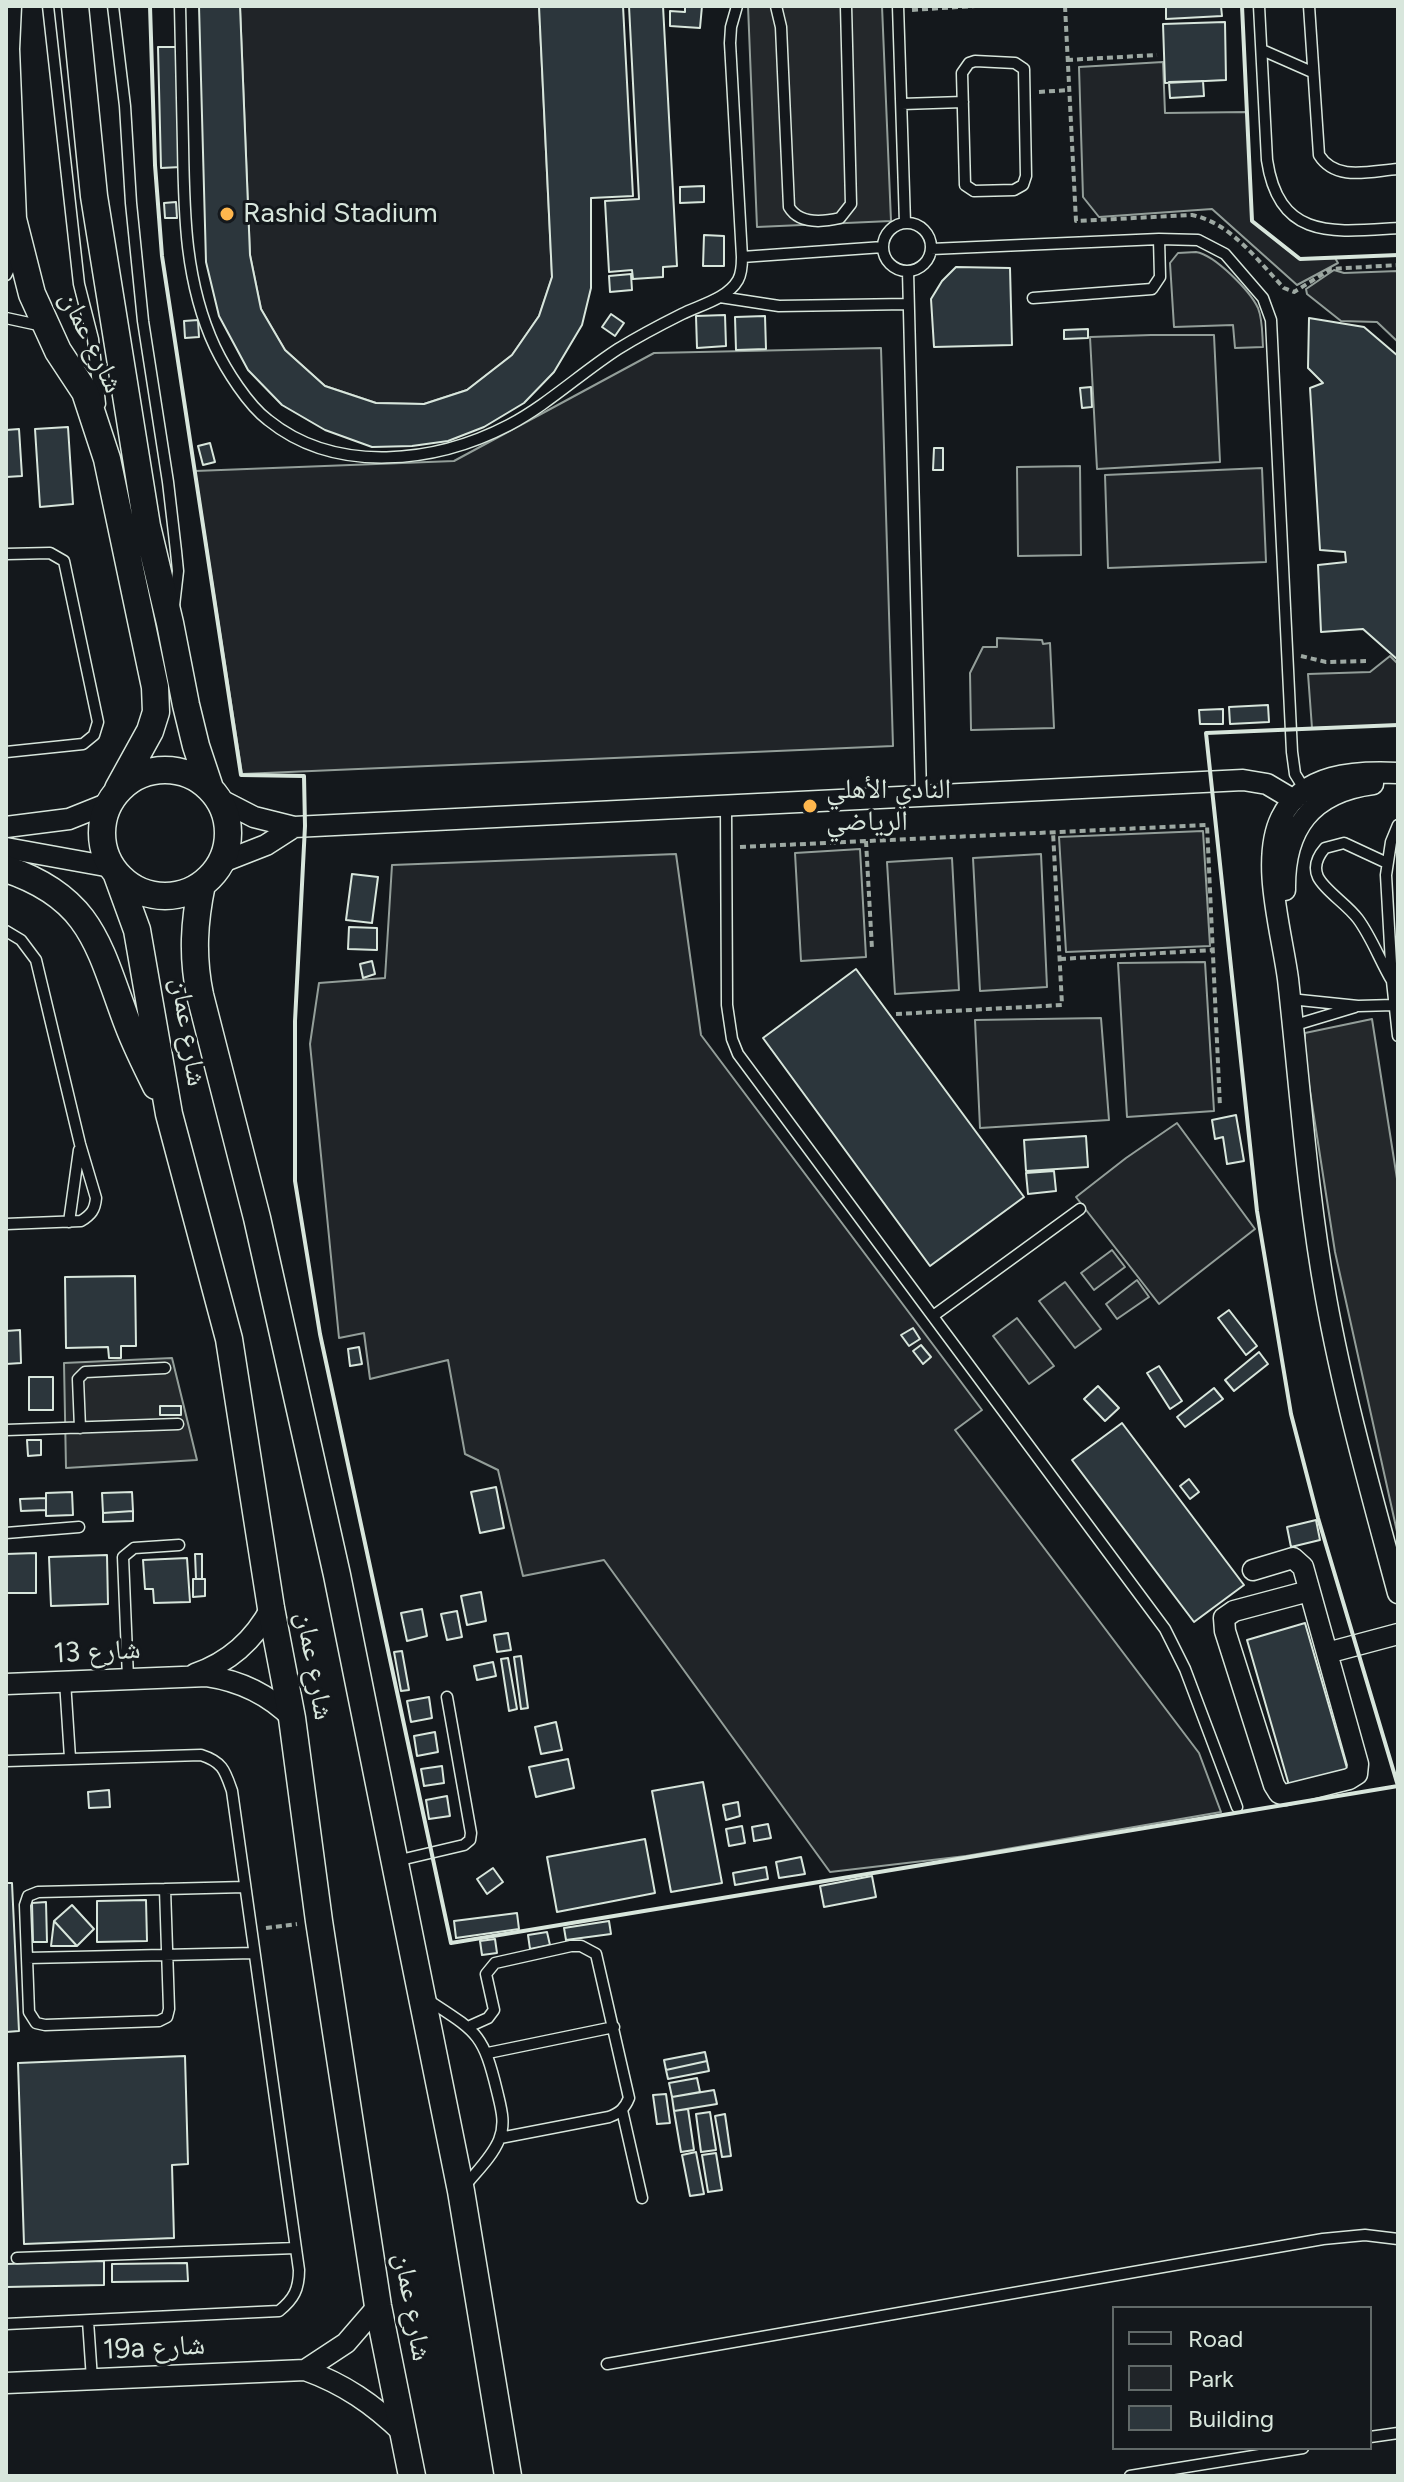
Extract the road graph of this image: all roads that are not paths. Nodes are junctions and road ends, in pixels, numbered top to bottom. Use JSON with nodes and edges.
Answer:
{"nodes":[{"id":1,"x":8,"y":6,"type":"edge"},
{"id":2,"x":48,"y":6,"type":"edge"},
{"id":3,"x":75,"y":6,"type":"edge"},
{"id":4,"x":113,"y":6,"type":"edge"},
{"id":5,"x":180,"y":6,"type":"edge"},
{"id":6,"x":737,"y":6,"type":"edge"},
{"id":7,"x":776,"y":6,"type":"edge"},
{"id":8,"x":846,"y":6,"type":"edge"},
{"id":9,"x":1259,"y":6,"type":"edge"},
{"id":10,"x":1309,"y":6,"type":"edge"},
{"id":11,"x":898,"y":8,"type":"edge"},
{"id":12,"x":1262,"y":50,"type":"junction"},
{"id":13,"x":1312,"y":72,"type":"junction"},
{"id":14,"x":963,"y":102,"type":"junction"},
{"id":15,"x":902,"y":104,"type":"junction"},
{"id":16,"x":1398,"y":169,"type":"edge"},
{"id":17,"x":13,"y":219,"type":"junction"},
{"id":18,"x":905,"y":223,"type":"junction"},
{"id":19,"x":1398,"y":228,"type":"edge"},
{"id":20,"x":1159,"y":239,"type":"junction"},
{"id":21,"x":883,"y":247,"type":"junction"},
{"id":22,"x":931,"y":249,"type":"junction"},
{"id":23,"x":742,"y":257,"type":"junction"},
{"id":24,"x":908,"y":271,"type":"junction"},
{"id":25,"x":6,"y":275,"type":"edge"},
{"id":26,"x":720,"y":297,"type":"junction"},
{"id":27,"x":1033,"y":298,"type":"dead end"},
{"id":28,"x":908,"y":304,"type":"junction"},
{"id":29,"x":6,"y":318,"type":"edge"},
{"id":30,"x":46,"y":327,"type":"junction"},
{"id":31,"x":107,"y":459,"type":"junction"},
{"id":32,"x":6,"y":554,"type":"edge"},
{"id":33,"x":170,"y":623,"type":"junction"},
{"id":34,"x":6,"y":752,"type":"edge"},
{"id":35,"x":20,"y":752,"type":"junction"},
{"id":36,"x":6,"y":762,"type":"edge"},
{"id":37,"x":1398,"y":776,"type":"edge"},
{"id":38,"x":214,"y":794,"type":"junction"},
{"id":39,"x":921,"y":794,"type":"junction"},
{"id":40,"x":1299,"y":795,"type":"junction"},
{"id":41,"x":114,"y":796,"type":"junction"},
{"id":42,"x":726,"y":806,"type":"junction"},
{"id":43,"x":1398,"y":825,"type":"edge"},
{"id":44,"x":6,"y":827,"type":"edge"},
{"id":45,"x":294,"y":827,"type":"junction"},
{"id":46,"x":6,"y":848,"type":"edge"},
{"id":47,"x":220,"y":863,"type":"junction"},
{"id":48,"x":1387,"y":863,"type":"junction"},
{"id":49,"x":6,"y":869,"type":"edge"},
{"id":50,"x":114,"y":871,"type":"junction"},
{"id":51,"x":202,"y":884,"type":"junction"},
{"id":52,"x":6,"y":931,"type":"edge"},
{"id":53,"x":1283,"y":934,"type":"junction"},
{"id":54,"x":1392,"y":981,"type":"junction"},
{"id":55,"x":1290,"y":999,"type":"junction"},
{"id":56,"x":1394,"y":1005,"type":"junction"},
{"id":57,"x":1358,"y":1006,"type":"junction"},
{"id":58,"x":1292,"y":1026,"type":"junction"},
{"id":59,"x":1398,"y":1036,"type":"edge"},
{"id":60,"x":169,"y":1114,"type":"junction"},
{"id":61,"x":80,"y":1144,"type":"junction"},
{"id":62,"x":1080,"y":1209,"type":"dead end"},
{"id":63,"x":69,"y":1222,"type":"junction"},
{"id":64,"x":6,"y":1224,"type":"edge"},
{"id":65,"x":933,"y":1316,"type":"junction"},
{"id":66,"x":165,"y":1368,"type":"dead end"},
{"id":67,"x":178,"y":1424,"type":"dead end"},
{"id":68,"x":80,"y":1428,"type":"junction"},
{"id":69,"x":6,"y":1430,"type":"edge"},
{"id":70,"x":79,"y":1527,"type":"dead end"},
{"id":71,"x":6,"y":1533,"type":"edge"},
{"id":72,"x":179,"y":1545,"type":"dead end"},
{"id":73,"x":1253,"y":1570,"type":"dead end"},
{"id":74,"x":1397,"y":1583,"type":"edge"},
{"id":75,"x":1309,"y":1591,"type":"junction"},
{"id":76,"x":271,"y":1608,"type":"junction"},
{"id":77,"x":1398,"y":1634,"type":"edge"},
{"id":78,"x":1327,"y":1653,"type":"junction"},
{"id":79,"x":191,"y":1675,"type":"junction"},
{"id":80,"x":128,"y":1678,"type":"junction"},
{"id":81,"x":65,"y":1681,"type":"junction"},
{"id":82,"x":6,"y":1684,"type":"edge"},
{"id":83,"x":447,"y":1697,"type":"dead end"},
{"id":84,"x":292,"y":1718,"type":"junction"},
{"id":85,"x":70,"y":1758,"type":"junction"},
{"id":86,"x":6,"y":1761,"type":"edge"},
{"id":87,"x":1237,"y":1807,"type":"dead end"},
{"id":88,"x":395,"y":1861,"type":"junction"},
{"id":89,"x":245,"y":1887,"type":"junction"},
{"id":90,"x":165,"y":1889,"type":"junction"},
{"id":91,"x":254,"y":1953,"type":"junction"},
{"id":92,"x":167,"y":1955,"type":"junction"},
{"id":93,"x":27,"y":1958,"type":"junction"},
{"id":94,"x":421,"y":1995,"type":"junction"},
{"id":95,"x":468,"y":2027,"type":"junction"},
{"id":96,"x":614,"y":2027,"type":"junction"},
{"id":97,"x":488,"y":2053,"type":"junction"},
{"id":98,"x":622,"y":2110,"type":"junction"},
{"id":99,"x":500,"y":2138,"type":"junction"},
{"id":100,"x":461,"y":2191,"type":"junction"},
{"id":101,"x":642,"y":2198,"type":"dead end"},
{"id":102,"x":1398,"y":2239,"type":"edge"},
{"id":103,"x":296,"y":2248,"type":"junction"},
{"id":104,"x":17,"y":2258,"type":"dead end"},
{"id":105,"x":378,"y":2306,"type":"junction"},
{"id":106,"x":88,"y":2321,"type":"junction"},
{"id":107,"x":6,"y":2324,"type":"edge"},
{"id":108,"x":607,"y":2364,"type":"dead end"},
{"id":109,"x":305,"y":2370,"type":"junction"},
{"id":110,"x":92,"y":2379,"type":"junction"},
{"id":111,"x":6,"y":2383,"type":"edge"},
{"id":112,"x":403,"y":2433,"type":"junction"},
{"id":113,"x":1398,"y":2433,"type":"edge"},
{"id":114,"x":1372,"y":2437,"type":"edge"},
{"id":115,"x":1291,"y":2450,"type":"edge"},
{"id":116,"x":412,"y":2476,"type":"edge"},
{"id":117,"x":508,"y":2476,"type":"edge"},
{"id":118,"x":1130,"y":2476,"type":"edge"}],
"edges":[{"from":1,"to":17,"type":"street","name":"شارع عمان"},
{"from":2,"to":31,"type":"lane"},
{"from":3,"to":33,"type":"street","name":"شارع عمان"},
{"from":4,"to":33,"type":"lane"},
{"from":5,"to":26,"type":"lane"},
{"from":6,"to":23,"type":"lane"},
{"from":7,"to":8,"type":"lane"},
{"from":9,"to":12,"type":"lane"},
{"from":10,"to":13,"type":"lane"},
{"from":11,"to":15,"type":"lane"},
{"from":12,"to":13,"type":"lane"},
{"from":12,"to":19,"type":"lane"},
{"from":13,"to":16,"type":"lane"},
{"from":14,"to":14,"type":"lane"},
{"from":14,"to":15,"type":"lane"},
{"from":15,"to":18,"type":"lane"},
{"from":17,"to":25,"type":"lane"},
{"from":17,"to":30,"type":"street","name":"شارع عمان"},
{"from":18,"to":21,"type":"lane"},
{"from":18,"to":22,"type":"lane"},
{"from":20,"to":22,"type":"lane"},
{"from":20,"to":27,"type":"lane"},
{"from":20,"to":40,"type":"lane"},
{"from":21,"to":23,"type":"lane"},
{"from":21,"to":24,"type":"lane"},
{"from":22,"to":24,"type":"lane"},
{"from":23,"to":26,"type":"lane"},
{"from":24,"to":28,"type":"lane"},
{"from":26,"to":28,"type":"lane"},
{"from":28,"to":39,"type":"lane"},
{"from":29,"to":30,"type":"lane"},
{"from":30,"to":31,"type":"street","name":"شارع عمان"},
{"from":31,"to":41,"type":"street","name":"شارع عمان"},
{"from":32,"to":35,"type":"lane"},
{"from":33,"to":38,"type":"street","name":"شارع عمان"},
{"from":34,"to":35,"type":"lane"},
{"from":35,"to":36,"type":"lane"},
{"from":37,"to":40,"type":"street"},
{"from":37,"to":53,"type":"street"},
{"from":38,"to":41,"type":"street"},
{"from":38,"to":45,"type":"street"},
{"from":38,"to":47,"type":"street"},
{"from":39,"to":40,"type":"street"},
{"from":39,"to":42,"type":"street"},
{"from":40,"to":53,"type":"street"},
{"from":41,"to":44,"type":"street"},
{"from":41,"to":50,"type":"street"},
{"from":42,"to":45,"type":"street"},
{"from":42,"to":65,"type":"lane"},
{"from":43,"to":48,"type":"lane"},
{"from":45,"to":47,"type":"street"},
{"from":46,"to":50,"type":"street"},
{"from":47,"to":51,"type":"street"},
{"from":48,"to":54,"type":"lane"},
{"from":48,"to":54,"type":"lane"},
{"from":49,"to":60,"type":"street"},
{"from":50,"to":51,"type":"street"},
{"from":50,"to":60,"type":"street","name":"شارع عمان"},
{"from":51,"to":88,"type":"street","name":"شارع عمان"},
{"from":52,"to":61,"type":"lane"},
{"from":53,"to":55,"type":"street"},
{"from":54,"to":56,"type":"lane"},
{"from":55,"to":57,"type":"lane"},
{"from":55,"to":58,"type":"street"},
{"from":56,"to":57,"type":"lane"},
{"from":56,"to":59,"type":"lane"},
{"from":57,"to":58,"type":"lane"},
{"from":58,"to":74,"type":"street"},
{"from":60,"to":76,"type":"street","name":"شارع عمان"},
{"from":61,"to":63,"type":"lane"},
{"from":61,"to":63,"type":"lane"},
{"from":62,"to":65,"type":"lane"},
{"from":63,"to":64,"type":"lane"},
{"from":65,"to":87,"type":"lane"},
{"from":66,"to":68,"type":"lane"},
{"from":67,"to":68,"type":"lane"},
{"from":68,"to":69,"type":"lane"},
{"from":70,"to":71,"type":"lane"},
{"from":72,"to":80,"type":"lane"},
{"from":73,"to":75,"type":"street"},
{"from":75,"to":78,"type":"street"},
{"from":75,"to":78,"type":"street"},
{"from":76,"to":79,"type":"street","name":"شارع 13"},
{"from":76,"to":84,"type":"street","name":"شارع عمان"},
{"from":77,"to":78,"type":"street"},
{"from":79,"to":80,"type":"street","name":"شارع 13"},
{"from":79,"to":84,"type":"street","name":"شارع 13"},
{"from":80,"to":81,"type":"street","name":"شارع 13"},
{"from":81,"to":82,"type":"street","name":"شارع 13"},
{"from":81,"to":85,"type":"lane"},
{"from":83,"to":88,"type":"lane"},
{"from":84,"to":105,"type":"street","name":"شارع عمان"},
{"from":85,"to":86,"type":"lane"},
{"from":85,"to":89,"type":"lane"},
{"from":88,"to":94,"type":"street","name":"شارع عمان"},
{"from":89,"to":90,"type":"lane"},
{"from":89,"to":91,"type":"lane"},
{"from":90,"to":92,"type":"lane"},
{"from":90,"to":93,"type":"lane"},
{"from":91,"to":92,"type":"lane"},
{"from":91,"to":103,"type":"lane"},
{"from":92,"to":93,"type":"lane"},
{"from":92,"to":93,"type":"lane"},
{"from":94,"to":95,"type":"lane"},
{"from":94,"to":100,"type":"street","name":"شارع عمان"},
{"from":95,"to":96,"type":"lane"},
{"from":95,"to":97,"type":"lane"},
{"from":96,"to":97,"type":"lane"},
{"from":96,"to":98,"type":"lane"},
{"from":97,"to":99,"type":"lane"},
{"from":98,"to":99,"type":"lane"},
{"from":98,"to":101,"type":"lane"},
{"from":99,"to":100,"type":"lane"},
{"from":100,"to":117,"type":"street","name":"شارع عمان"},
{"from":102,"to":108,"type":"lane"},
{"from":103,"to":104,"type":"lane"},
{"from":103,"to":106,"type":"lane"},
{"from":105,"to":109,"type":"street"},
{"from":105,"to":112,"type":"street","name":"شارع عمان"},
{"from":106,"to":107,"type":"lane"},
{"from":106,"to":110,"type":"lane"},
{"from":109,"to":110,"type":"street","name":"19a شارع"},
{"from":109,"to":112,"type":"street","name":"19a شارع"},
{"from":110,"to":111,"type":"street","name":"19a شارع"},
{"from":112,"to":116,"type":"street","name":"شارع عمان"},
{"from":113,"to":114,"type":"lane"},
{"from":115,"to":118,"type":"lane"}]}
